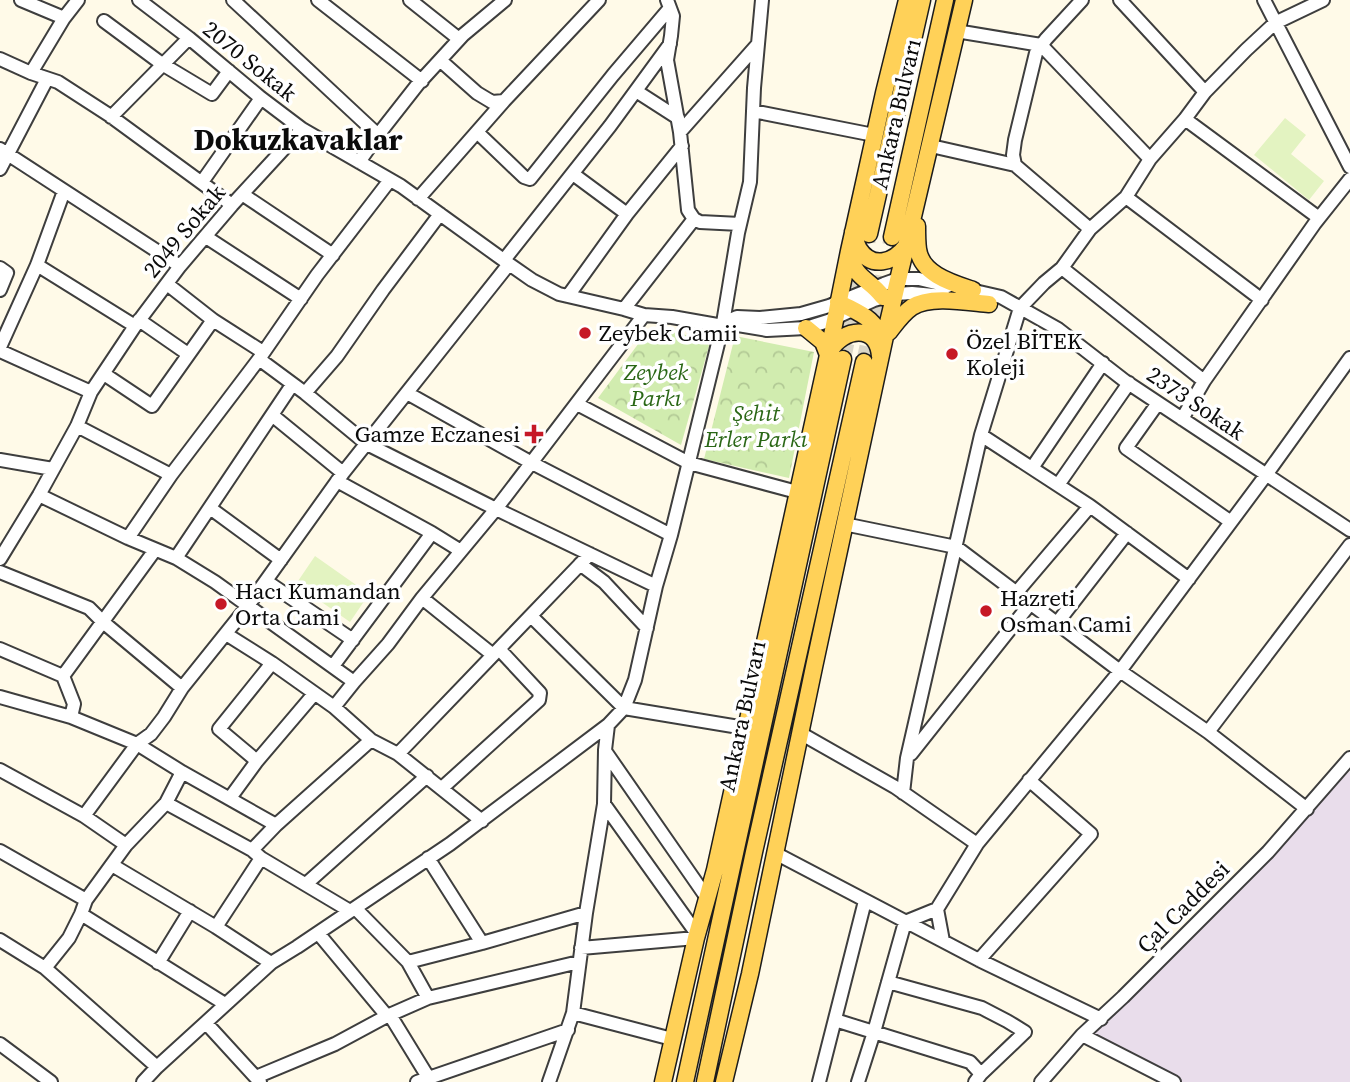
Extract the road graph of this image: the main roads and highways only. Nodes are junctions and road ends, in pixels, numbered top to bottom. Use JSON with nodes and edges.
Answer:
{"nodes":[{"id":1,"x":907,"y":0,"type":"edge"},
{"id":2,"x":922,"y":0,"type":"edge"},
{"id":3,"x":945,"y":0,"type":"edge"},
{"id":4,"x":964,"y":0,"type":"edge"},
{"id":5,"x":916,"y":206,"type":"junction"},
{"id":6,"x":861,"y":233,"type":"junction"},
{"id":7,"x":899,"y":241,"type":"junction"},
{"id":8,"x":849,"y":251,"type":"junction"},
{"id":9,"x":888,"y":289,"type":"junction"},
{"id":10,"x":973,"y":290,"type":"road end"},
{"id":11,"x":989,"y":304,"type":"road end"},
{"id":12,"x":841,"y":310,"type":"junction"},
{"id":13,"x":806,"y":328,"type":"road end"},
{"id":14,"x":884,"y":341,"type":"junction"},
{"id":15,"x":836,"y":357,"type":"junction"},
{"id":16,"x":872,"y":364,"type":"junction"},
{"id":17,"x":663,"y":1082,"type":"edge"},
{"id":18,"x":685,"y":1082,"type":"edge"},
{"id":19,"x":705,"y":1082,"type":"edge"},
{"id":20,"x":724,"y":1082,"type":"edge"}],
"edges":[{"from":1,"to":6,"type":"main road"},
{"from":2,"to":6,"type":"main road","name":"Ankara Bulvarı"},
{"from":3,"to":7,"type":"main road","name":"Ankara Bulvarı"},
{"from":4,"to":5,"type":"main road"},
{"from":5,"to":7,"type":"main road"},
{"from":5,"to":10,"type":"main road"},
{"from":6,"to":7,"type":"main road"},
{"from":6,"to":8,"type":"main road"},
{"from":7,"to":9,"type":"main road"},
{"from":8,"to":9,"type":"main road"},
{"from":8,"to":12,"type":"main road"},
{"from":9,"to":14,"type":"main road"},
{"from":11,"to":14,"type":"main road"},
{"from":12,"to":14,"type":"main road"},
{"from":12,"to":15,"type":"main road"},
{"from":13,"to":15,"type":"main road"},
{"from":14,"to":16,"type":"main road"},
{"from":15,"to":16,"type":"main road"},
{"from":15,"to":17,"type":"main road"},
{"from":15,"to":18,"type":"main road","name":"Ankara Bulvarı"},
{"from":16,"to":19,"type":"main road","name":"Ankara Bulvarı"},
{"from":16,"to":20,"type":"main road"}]}
